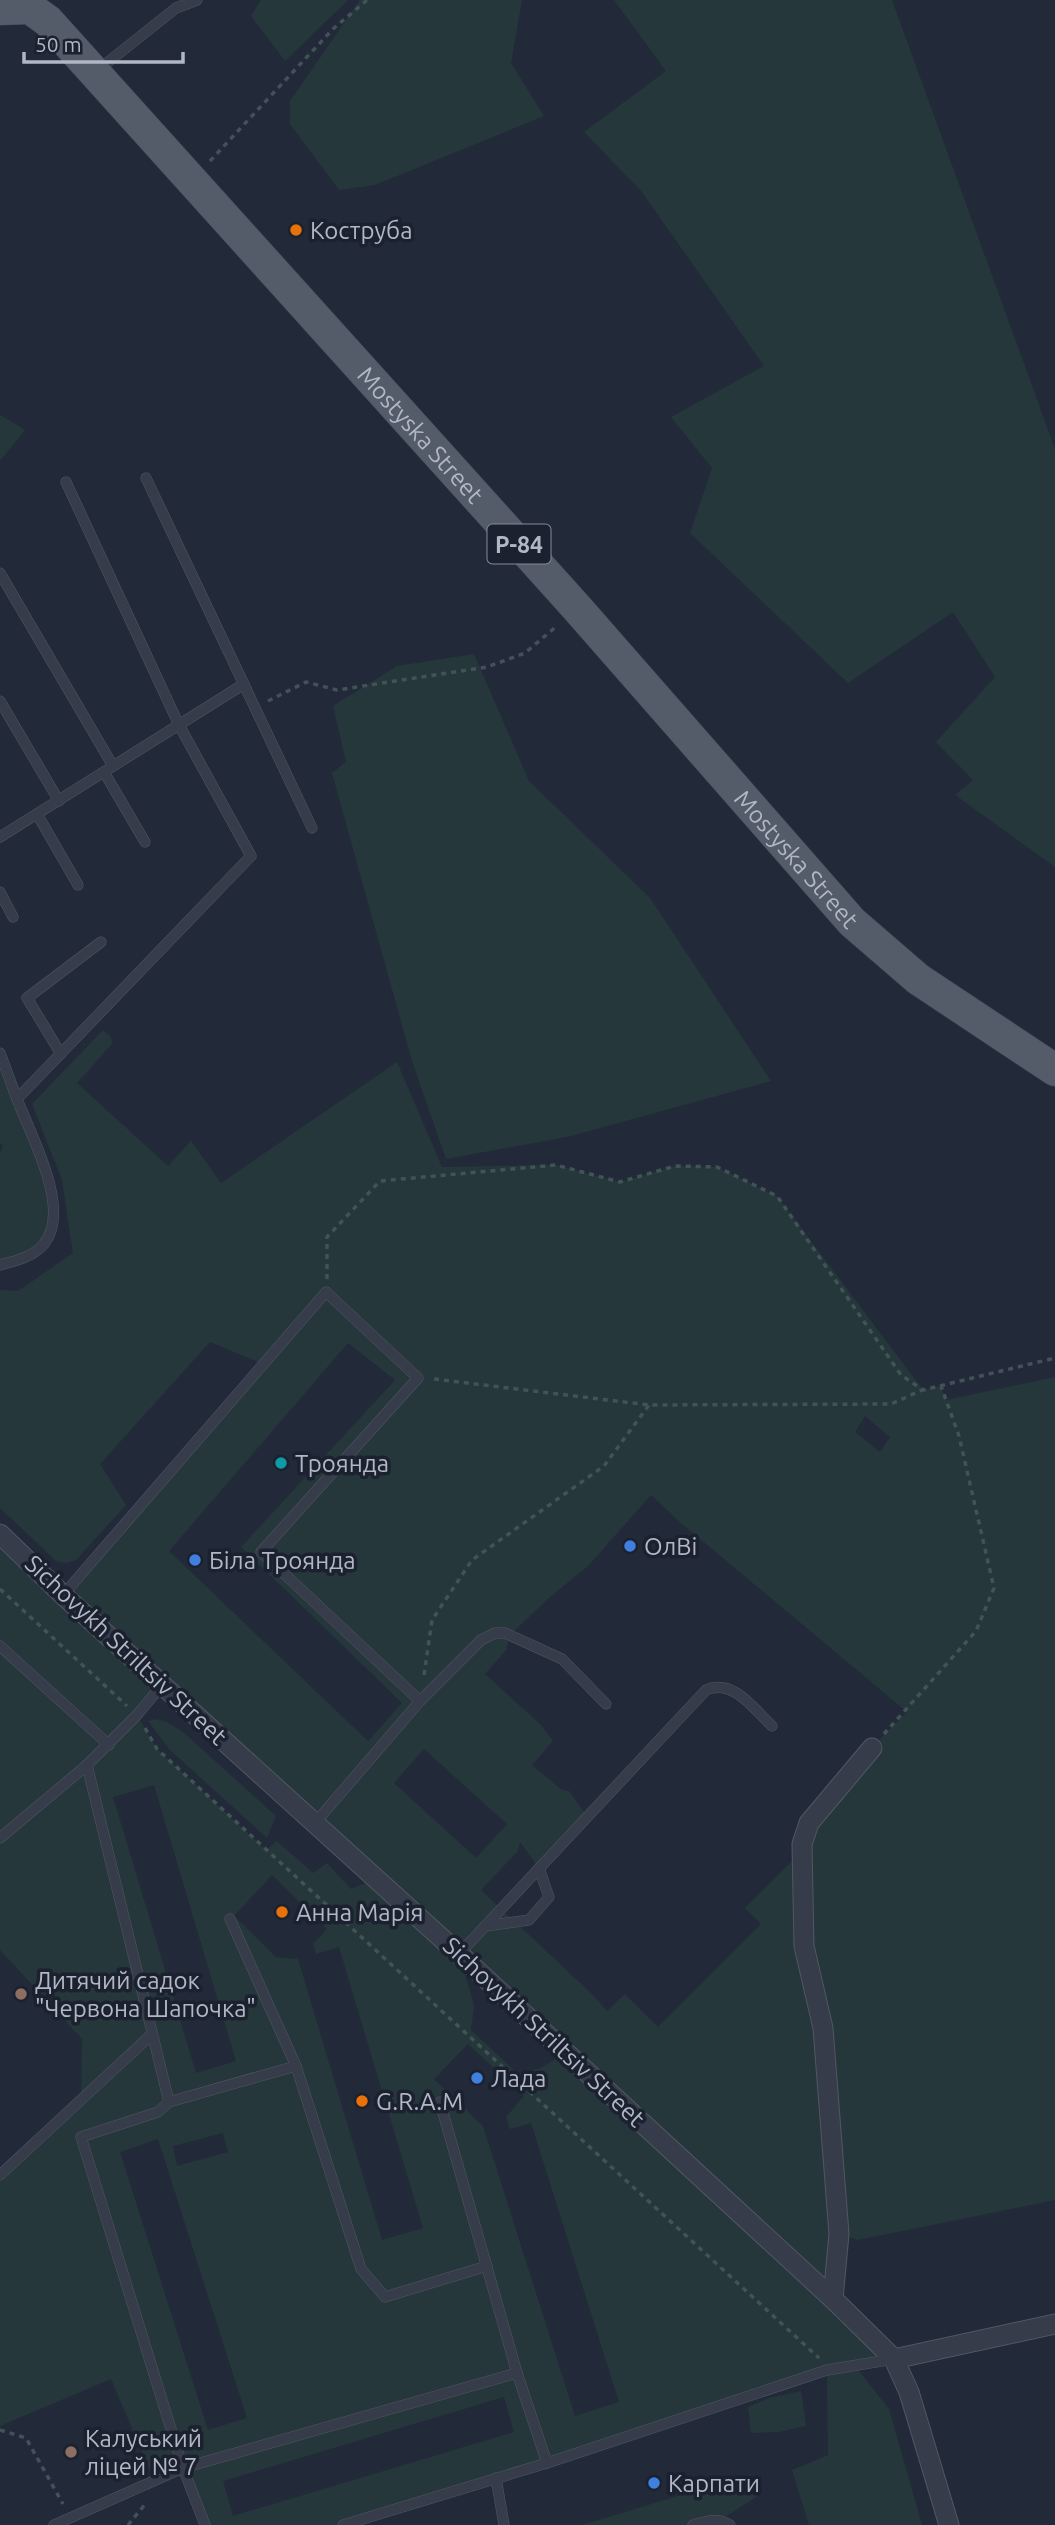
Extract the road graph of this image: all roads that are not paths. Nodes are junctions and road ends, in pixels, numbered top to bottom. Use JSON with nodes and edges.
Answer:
{"nodes":[{"id":1,"x":197,"y":0,"type":"edge"},
{"id":2,"x":0,"y":9,"type":"edge"},
{"id":3,"x":95,"y":73,"type":"junction"},
{"id":4,"x":146,"y":478,"type":"dead end"},
{"id":5,"x":66,"y":482,"type":"dead end"},
{"id":6,"x":0,"y":573,"type":"edge"},
{"id":7,"x":244,"y":684,"type":"junction"},
{"id":8,"x":0,"y":701,"type":"edge"},
{"id":9,"x":179,"y":725,"type":"junction"},
{"id":10,"x":108,"y":769,"type":"junction"},
{"id":11,"x":59,"y":800,"type":"junction"},
{"id":12,"x":37,"y":814,"type":"junction"},
{"id":13,"x":312,"y":828,"type":"dead end"},
{"id":14,"x":0,"y":837,"type":"edge"},
{"id":15,"x":145,"y":842,"type":"dead end"},
{"id":16,"x":78,"y":885,"type":"dead end"},
{"id":17,"x":0,"y":892,"type":"edge"},
{"id":18,"x":13,"y":917,"type":"dead end"},
{"id":19,"x":101,"y":943,"type":"dead end"},
{"id":20,"x":0,"y":1053,"type":"edge"},
{"id":21,"x":61,"y":1054,"type":"junction"},
{"id":22,"x":1055,"y":1070,"type":"edge"},
{"id":23,"x":17,"y":1100,"type":"junction"},
{"id":24,"x":0,"y":1265,"type":"edge"},
{"id":25,"x":0,"y":1534,"type":"edge"},
{"id":26,"x":63,"y":1595,"type":"junction"},
{"id":27,"x":0,"y":1646,"type":"edge"},
{"id":28,"x":162,"y":1685,"type":"junction"},
{"id":29,"x":421,"y":1701,"type":"junction"},
{"id":30,"x":606,"y":1704,"type":"dead end"},
{"id":31,"x":772,"y":1726,"type":"dead end"},
{"id":32,"x":108,"y":1745,"type":"junction"},
{"id":33,"x":872,"y":1748,"type":"road end"},
{"id":34,"x":87,"y":1765,"type":"junction"},
{"id":35,"x":315,"y":1823,"type":"junction"},
{"id":36,"x":0,"y":1838,"type":"edge"},
{"id":37,"x":539,"y":1868,"type":"junction"},
{"id":38,"x":230,"y":1919,"type":"dead end"},
{"id":39,"x":485,"y":1926,"type":"junction"},
{"id":40,"x":459,"y":1954,"type":"junction"},
{"id":41,"x":152,"y":2034,"type":"junction"},
{"id":42,"x":296,"y":2066,"type":"junction"},
{"id":43,"x":169,"y":2102,"type":"junction"},
{"id":44,"x":440,"y":2102,"type":"dead end"},
{"id":45,"x":0,"y":2175,"type":"edge"},
{"id":46,"x":487,"y":2266,"type":"junction"},
{"id":47,"x":833,"y":2299,"type":"junction"},
{"id":48,"x":1055,"y":2324,"type":"edge"},
{"id":49,"x":894,"y":2359,"type":"junction"},
{"id":50,"x":517,"y":2373,"type":"junction"},
{"id":51,"x":547,"y":2463,"type":"junction"},
{"id":52,"x":183,"y":2468,"type":"junction"},
{"id":53,"x":496,"y":2479,"type":"junction"},
{"id":54,"x":347,"y":2524,"type":"edge"},
{"id":55,"x":54,"y":2525,"type":"edge"},
{"id":56,"x":205,"y":2525,"type":"edge"},
{"id":57,"x":504,"y":2525,"type":"edge"},
{"id":58,"x":693,"y":2525,"type":"edge"},
{"id":59,"x":730,"y":2525,"type":"edge"},
{"id":60,"x":949,"y":2525,"type":"edge"}],
"edges":[{"from":1,"to":3,"type":"lane"},
{"from":2,"to":3,"type":"main road","name":"Mostyska Street","number":"Р-84"},
{"from":3,"to":22,"type":"main road","name":"Mostyska Street","number":"Р-84"},
{"from":4,"to":7,"type":"lane"},
{"from":5,"to":9,"type":"lane"},
{"from":6,"to":10,"type":"lane"},
{"from":7,"to":9,"type":"lane"},
{"from":7,"to":13,"type":"lane"},
{"from":8,"to":11,"type":"lane"},
{"from":9,"to":10,"type":"lane"},
{"from":9,"to":21,"type":"lane"},
{"from":10,"to":11,"type":"lane"},
{"from":10,"to":15,"type":"lane"},
{"from":11,"to":12,"type":"lane"},
{"from":12,"to":14,"type":"lane"},
{"from":12,"to":16,"type":"lane"},
{"from":17,"to":18,"type":"lane"},
{"from":19,"to":21,"type":"lane"},
{"from":20,"to":23,"type":"lane"},
{"from":21,"to":23,"type":"lane"},
{"from":23,"to":24,"type":"lane"},
{"from":25,"to":26,"type":"street","name":"Sichovykh Striltsiv Street"},
{"from":26,"to":28,"type":"street","name":"Sichovykh Striltsiv Street"},
{"from":26,"to":29,"type":"lane"},
{"from":27,"to":32,"type":"lane"},
{"from":28,"to":32,"type":"lane"},
{"from":28,"to":35,"type":"street","name":"Sichovykh Striltsiv Street"},
{"from":29,"to":30,"type":"lane"},
{"from":29,"to":35,"type":"lane"},
{"from":31,"to":37,"type":"lane"},
{"from":32,"to":34,"type":"lane"},
{"from":33,"to":47,"type":"street"},
{"from":34,"to":36,"type":"lane"},
{"from":34,"to":41,"type":"lane"},
{"from":35,"to":40,"type":"street","name":"Sichovykh Striltsiv Street"},
{"from":37,"to":39,"type":"lane"},
{"from":37,"to":39,"type":"lane"},
{"from":38,"to":42,"type":"lane"},
{"from":39,"to":40,"type":"lane"},
{"from":40,"to":47,"type":"street","name":"Sichovykh Striltsiv Street"},
{"from":41,"to":43,"type":"lane"},
{"from":41,"to":45,"type":"lane"},
{"from":42,"to":43,"type":"lane"},
{"from":42,"to":46,"type":"lane"},
{"from":43,"to":52,"type":"lane"},
{"from":44,"to":46,"type":"lane"},
{"from":46,"to":50,"type":"lane"},
{"from":47,"to":49,"type":"street","name":"Sichovykh Striltsiv Street"},
{"from":48,"to":49,"type":"street"},
{"from":49,"to":51,"type":"lane"},
{"from":49,"to":60,"type":"street","name":"Sichovykh Striltsiv Street"},
{"from":50,"to":51,"type":"lane"},
{"from":50,"to":52,"type":"lane"},
{"from":51,"to":53,"type":"lane"},
{"from":52,"to":55,"type":"lane"},
{"from":52,"to":56,"type":"lane"},
{"from":53,"to":54,"type":"lane"},
{"from":53,"to":57,"type":"lane"},
{"from":58,"to":59,"type":"lane"}]}
